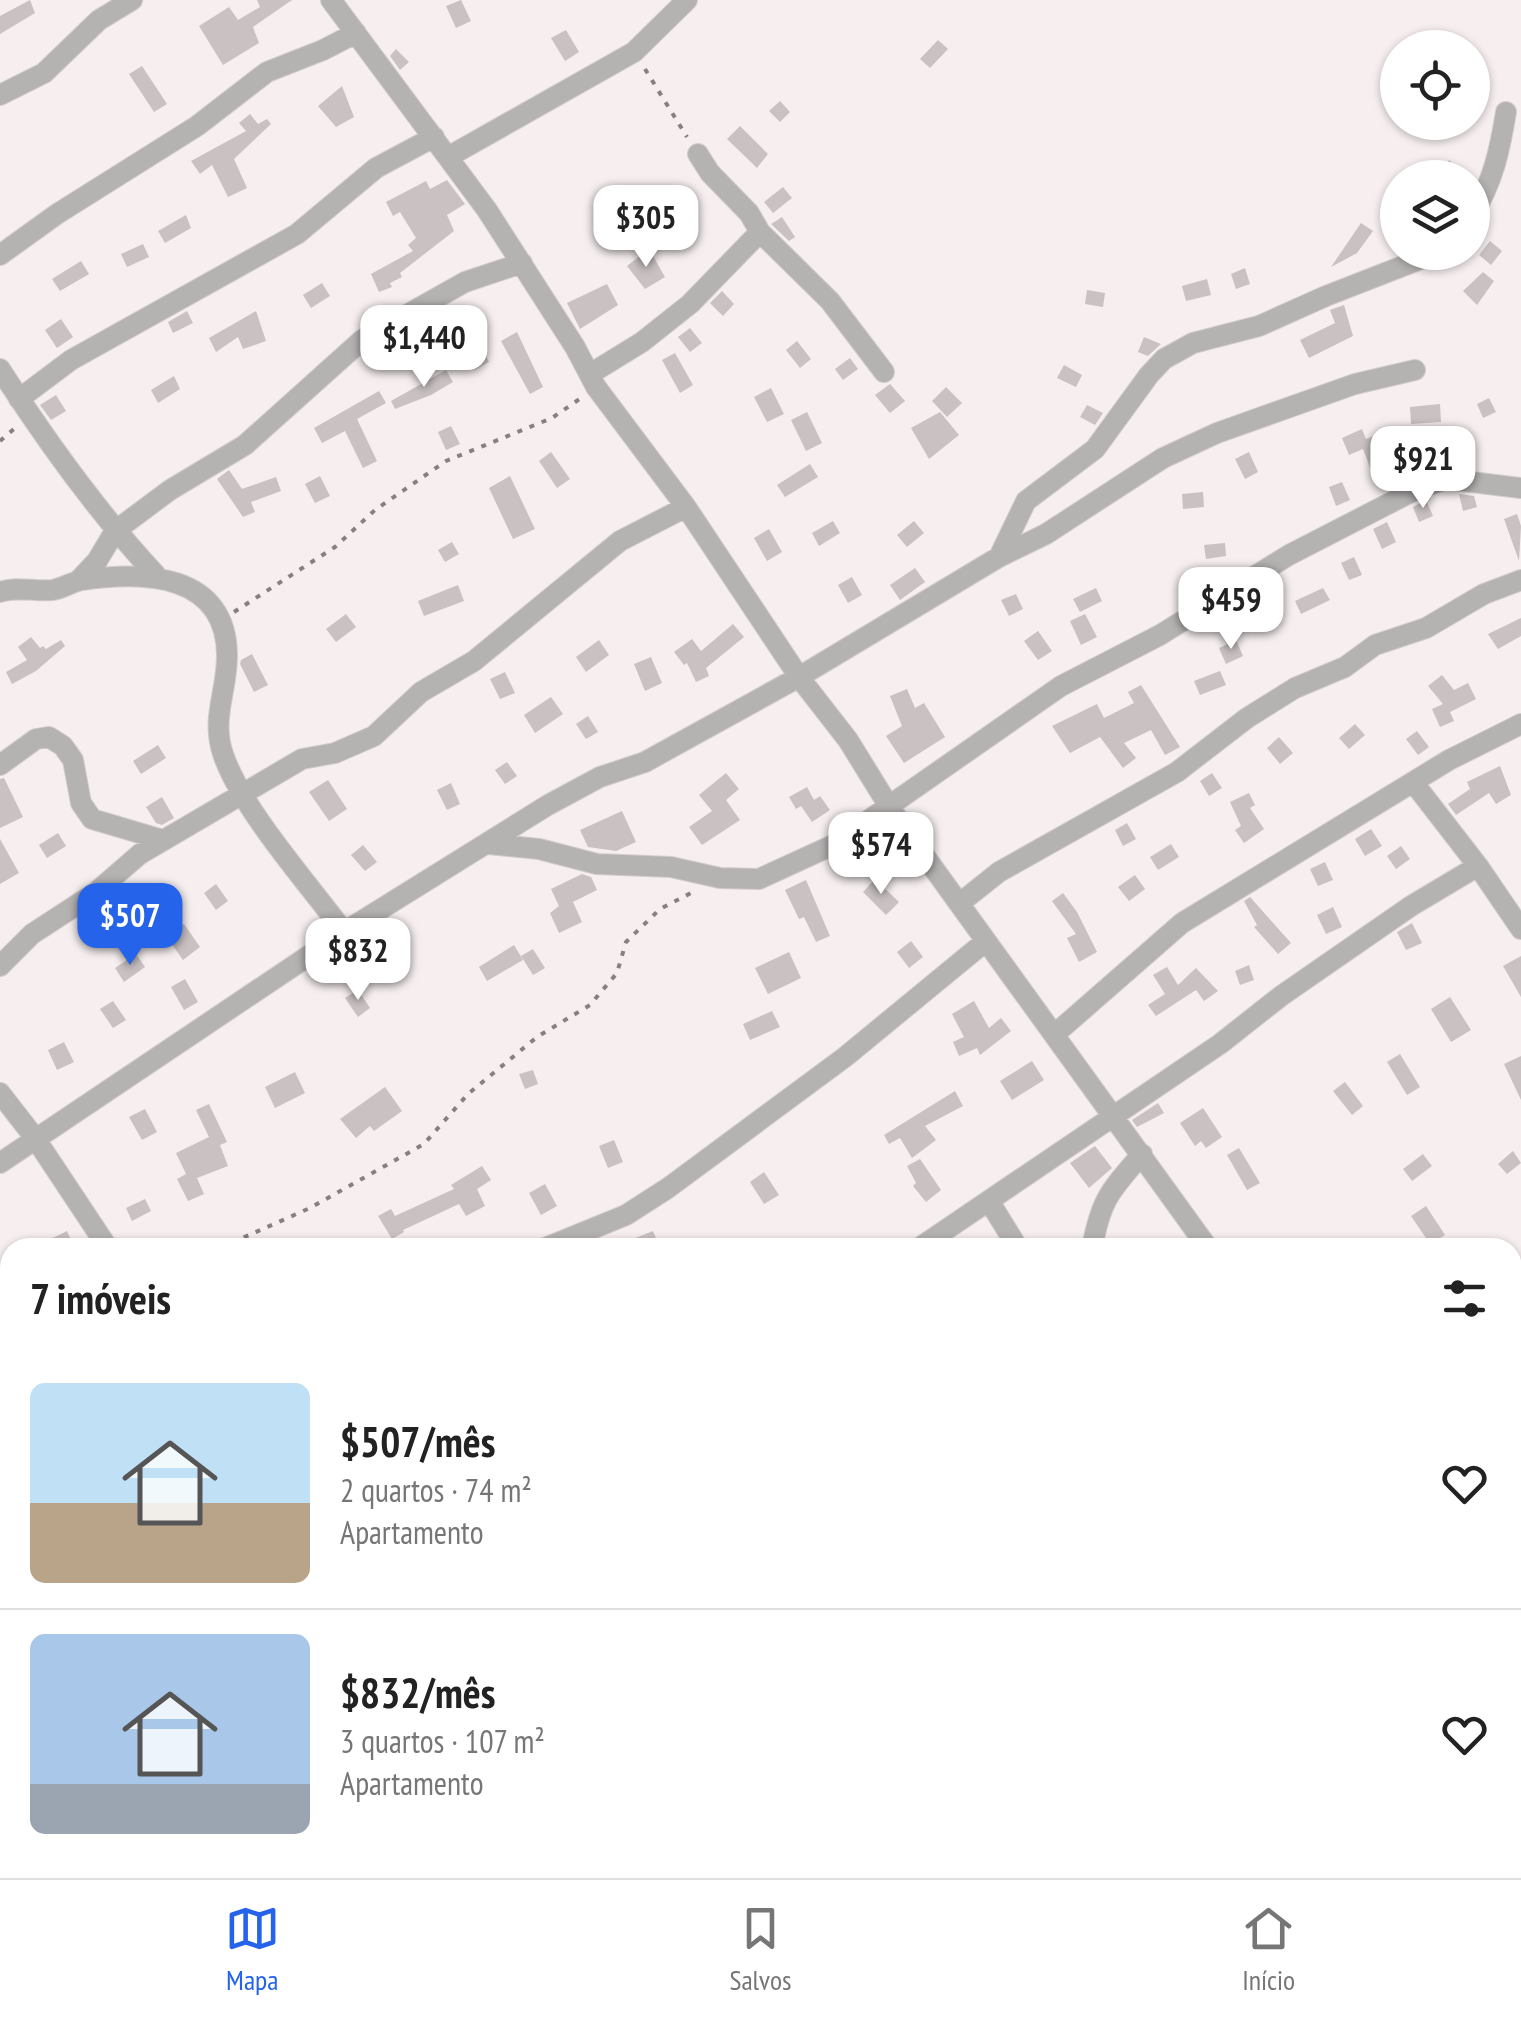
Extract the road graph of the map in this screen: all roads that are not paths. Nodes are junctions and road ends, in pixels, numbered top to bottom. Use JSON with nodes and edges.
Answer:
{"nodes":[{"id":1,"x":132,"y":0,"type":"edge"},
{"id":2,"x":331,"y":0,"type":"edge"},
{"id":3,"x":687,"y":0,"type":"edge"},
{"id":4,"x":356,"y":33,"type":"junction"},
{"id":5,"x":0,"y":95,"type":"edge"},
{"id":6,"x":1506,"y":112,"type":"dead end"},
{"id":7,"x":434,"y":138,"type":"junction"},
{"id":8,"x":698,"y":154,"type":"road end"},
{"id":9,"x":448,"y":157,"type":"junction"},
{"id":10,"x":1490,"y":182,"type":"edge"},
{"id":11,"x":760,"y":232,"type":"junction"},
{"id":12,"x":0,"y":255,"type":"edge"},
{"id":13,"x":522,"y":263,"type":"junction"},
{"id":14,"x":1393,"y":270,"type":"edge"},
{"id":15,"x":0,"y":369,"type":"edge"},
{"id":16,"x":1416,"y":370,"type":"dead end"},
{"id":17,"x":884,"y":372,"type":"dead end"},
{"id":18,"x":593,"y":380,"type":"junction"},
{"id":19,"x":19,"y":399,"type":"junction"},
{"id":20,"x":1521,"y":488,"type":"edge"},
{"id":21,"x":686,"y":507,"type":"junction"},
{"id":22,"x":115,"y":531,"type":"junction"},
{"id":23,"x":999,"y":557,"type":"junction"},
{"id":24,"x":156,"y":575,"type":"junction"},
{"id":25,"x":78,"y":580,"type":"junction"},
{"id":26,"x":1521,"y":580,"type":"edge"},
{"id":27,"x":0,"y":592,"type":"edge"},
{"id":28,"x":799,"y":677,"type":"junction"},
{"id":29,"x":1521,"y":724,"type":"edge"},
{"id":30,"x":0,"y":765,"type":"edge"},
{"id":31,"x":1412,"y":782,"type":"junction"},
{"id":32,"x":242,"y":794,"type":"junction"},
{"id":33,"x":890,"y":808,"type":"junction"},
{"id":34,"x":162,"y":840,"type":"junction"},
{"id":35,"x":489,"y":844,"type":"junction"},
{"id":36,"x":1478,"y":866,"type":"junction"},
{"id":37,"x":960,"y":903,"type":"junction"},
{"id":38,"x":1521,"y":929,"type":"edge"},
{"id":39,"x":344,"y":932,"type":"junction"},
{"id":40,"x":986,"y":941,"type":"junction"},
{"id":41,"x":0,"y":966,"type":"edge"},
{"id":42,"x":1055,"y":1034,"type":"junction"},
{"id":43,"x":0,"y":1092,"type":"edge"},
{"id":44,"x":1116,"y":1116,"type":"junction"},
{"id":45,"x":35,"y":1138,"type":"junction"},
{"id":46,"x":1142,"y":1154,"type":"junction"},
{"id":47,"x":0,"y":1162,"type":"edge"},
{"id":48,"x":988,"y":1201,"type":"junction"},
{"id":49,"x":101,"y":1238,"type":"edge"},
{"id":50,"x":569,"y":1238,"type":"edge"},
{"id":51,"x":934,"y":1238,"type":"edge"},
{"id":52,"x":1012,"y":1238,"type":"edge"},
{"id":53,"x":1094,"y":1238,"type":"edge"},
{"id":54,"x":1201,"y":1238,"type":"edge"}],
"edges":[{"from":1,"to":5,"type":"street"},
{"from":2,"to":4,"type":"street"},
{"from":3,"to":9,"type":"street"},
{"from":4,"to":7,"type":"street"},
{"from":4,"to":12,"type":"street"},
{"from":6,"to":10,"type":"street"},
{"from":7,"to":9,"type":"street"},
{"from":7,"to":19,"type":"street"},
{"from":8,"to":11,"type":"street"},
{"from":9,"to":13,"type":"street"},
{"from":11,"to":17,"type":"street"},
{"from":11,"to":18,"type":"street"},
{"from":13,"to":18,"type":"street"},
{"from":13,"to":22,"type":"street"},
{"from":14,"to":23,"type":"street"},
{"from":15,"to":19,"type":"street"},
{"from":16,"to":23,"type":"street"},
{"from":18,"to":21,"type":"street"},
{"from":19,"to":22,"type":"street"},
{"from":20,"to":33,"type":"street"},
{"from":21,"to":28,"type":"street"},
{"from":21,"to":32,"type":"street"},
{"from":22,"to":24,"type":"street"},
{"from":22,"to":25,"type":"street"},
{"from":23,"to":28,"type":"street"},
{"from":24,"to":25,"type":"street"},
{"from":24,"to":32,"type":"street"},
{"from":25,"to":27,"type":"street"},
{"from":26,"to":37,"type":"street"},
{"from":28,"to":33,"type":"street"},
{"from":28,"to":35,"type":"street"},
{"from":29,"to":31,"type":"street"},
{"from":30,"to":34,"type":"street"},
{"from":31,"to":36,"type":"street"},
{"from":31,"to":42,"type":"street"},
{"from":32,"to":34,"type":"street"},
{"from":32,"to":39,"type":"street"},
{"from":33,"to":35,"type":"street"},
{"from":33,"to":37,"type":"street"},
{"from":34,"to":41,"type":"street"},
{"from":35,"to":39,"type":"street"},
{"from":36,"to":38,"type":"street"},
{"from":36,"to":44,"type":"street"},
{"from":37,"to":40,"type":"street"},
{"from":39,"to":45,"type":"street"},
{"from":40,"to":42,"type":"street"},
{"from":40,"to":50,"type":"street"},
{"from":42,"to":44,"type":"street"},
{"from":43,"to":45,"type":"street"},
{"from":44,"to":46,"type":"street"},
{"from":44,"to":48,"type":"street"},
{"from":45,"to":47,"type":"street"},
{"from":45,"to":49,"type":"street"},
{"from":46,"to":53,"type":"street"},
{"from":46,"to":54,"type":"street"},
{"from":48,"to":51,"type":"street"},
{"from":48,"to":52,"type":"street"}]}
